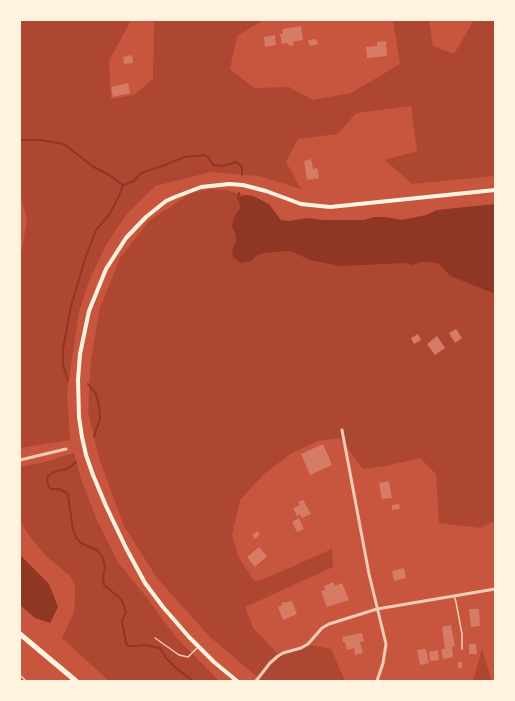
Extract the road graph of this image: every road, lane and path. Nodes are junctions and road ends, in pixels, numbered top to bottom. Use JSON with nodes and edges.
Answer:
{"nodes":[{"id":1,"x":495,"y":190,"type":"edge"},
{"id":2,"x":342,"y":430,"type":"dead end"},
{"id":3,"x":66,"y":449,"type":"dead end"},
{"id":4,"x":20,"y":460,"type":"edge"},
{"id":5,"x":495,"y":589,"type":"edge"},
{"id":6,"x":454,"y":596,"type":"junction"},
{"id":7,"x":377,"y":609,"type":"junction"},
{"id":8,"x":20,"y":634,"type":"edge"},
{"id":9,"x":155,"y":638,"type":"dead end"},
{"id":10,"x":198,"y":646,"type":"junction"},
{"id":11,"x":462,"y":649,"type":"dead end"},
{"id":12,"x":20,"y":675,"type":"edge"},
{"id":13,"x":26,"y":681,"type":"edge"},
{"id":14,"x":76,"y":681,"type":"edge"},
{"id":15,"x":236,"y":681,"type":"edge"},
{"id":16,"x":256,"y":681,"type":"edge"},
{"id":17,"x":377,"y":681,"type":"edge"}],
"edges":[{"from":1,"to":10,"type":"main road"},
{"from":2,"to":7,"type":"street"},
{"from":3,"to":4,"type":"street"},
{"from":5,"to":6,"type":"street"},
{"from":6,"to":7,"type":"street"},
{"from":6,"to":11,"type":"lane"},
{"from":7,"to":16,"type":"street"},
{"from":7,"to":17,"type":"street"},
{"from":8,"to":14,"type":"highway"},
{"from":9,"to":10,"type":"lane"},
{"from":10,"to":15,"type":"main road"},
{"from":12,"to":13,"type":"lane"}]}
